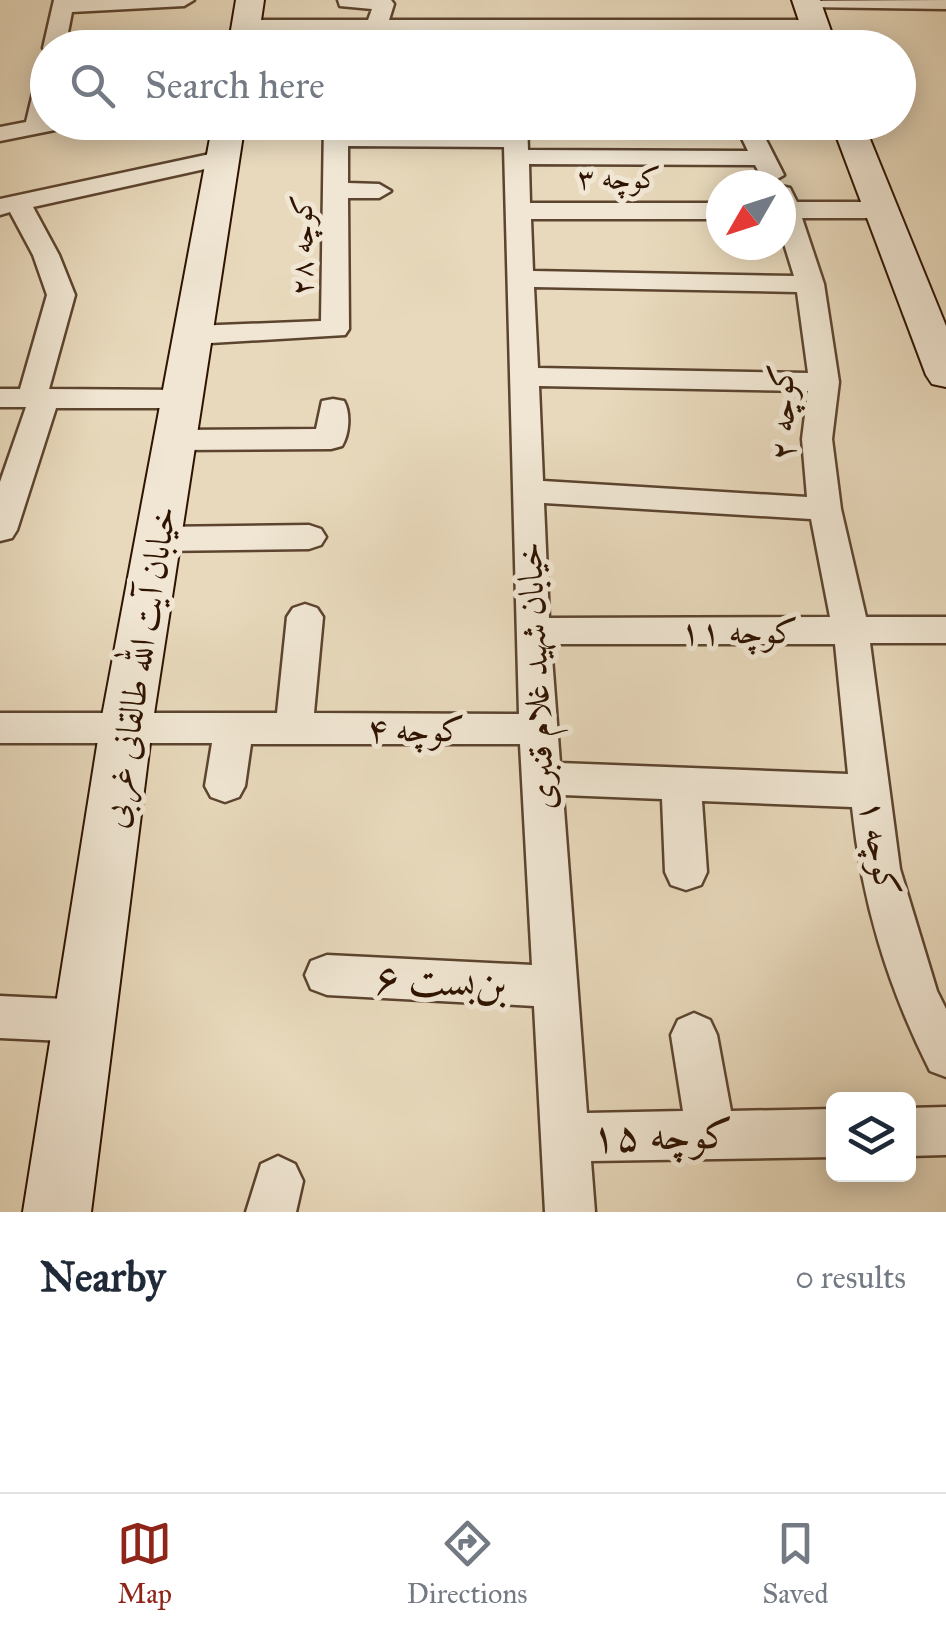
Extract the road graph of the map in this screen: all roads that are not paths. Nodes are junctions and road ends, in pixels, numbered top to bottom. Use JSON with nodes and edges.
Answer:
{"nodes":[{"id":1,"x":184,"y":0,"type":"edge"},
{"id":2,"x":511,"y":0,"type":"edge"},
{"id":3,"x":663,"y":0,"type":"edge"},
{"id":4,"x":347,"y":2,"type":"edge"},
{"id":5,"x":64,"y":3,"type":"edge"},
{"id":6,"x":946,"y":3,"type":"edge"},
{"id":7,"x":418,"y":9,"type":"dead end"},
{"id":8,"x":813,"y":19,"type":"edge"},
{"id":9,"x":372,"y":23,"type":"edge"},
{"id":10,"x":246,"y":25,"type":"edge"},
{"id":11,"x":669,"y":27,"type":"junction"},
{"id":12,"x":58,"y":30,"type":"edge"},
{"id":13,"x":438,"y":30,"type":"edge"},
{"id":14,"x":513,"y":30,"type":"edge"},
{"id":15,"x":626,"y":30,"type":"edge"},
{"id":16,"x":30,"y":129,"type":"edge"},
{"id":17,"x":0,"y":134,"type":"edge"},
{"id":18,"x":227,"y":140,"type":"edge"},
{"id":19,"x":334,"y":140,"type":"edge"},
{"id":20,"x":516,"y":140,"type":"edge"},
{"id":21,"x":755,"y":140,"type":"edge"},
{"id":22,"x":855,"y":140,"type":"edge"},
{"id":23,"x":764,"y":158,"type":"junction"},
{"id":24,"x":769,"y":170,"type":"edge"},
{"id":25,"x":334,"y":190,"type":"junction"},
{"id":26,"x":379,"y":191,"type":"dead end"},
{"id":27,"x":796,"y":201,"type":"edge"},
{"id":28,"x":8,"y":205,"type":"edge"},
{"id":29,"x":706,"y":210,"type":"edge"},
{"id":30,"x":880,"y":210,"type":"junction"},
{"id":31,"x":518,"y":211,"type":"junction"},
{"id":32,"x":796,"y":242,"type":"edge"},
{"id":33,"x":520,"y":279,"type":"junction"},
{"id":34,"x":810,"y":284,"type":"junction"},
{"id":35,"x":194,"y":335,"type":"junction"},
{"id":36,"x":946,"y":376,"type":"edge"},
{"id":37,"x":523,"y":377,"type":"junction"},
{"id":38,"x":824,"y":382,"type":"junction"},
{"id":39,"x":0,"y":398,"type":"edge"},
{"id":40,"x":38,"y":398,"type":"junction"},
{"id":41,"x":334,"y":408,"type":"dead end"},
{"id":42,"x":179,"y":420,"type":"junction"},
{"id":43,"x":527,"y":492,"type":"junction"},
{"id":44,"x":825,"y":509,"type":"junction"},
{"id":45,"x":0,"y":530,"type":"edge"},
{"id":46,"x":310,"y":537,"type":"dead end"},
{"id":47,"x":159,"y":539,"type":"junction"},
{"id":48,"x":305,"y":617,"type":"dead end"},
{"id":49,"x":946,"y":630,"type":"edge"},
{"id":50,"x":532,"y":631,"type":"junction"},
{"id":51,"x":851,"y":631,"type":"junction"},
{"id":52,"x":126,"y":727,"type":"junction"},
{"id":53,"x":234,"y":727,"type":"junction"},
{"id":54,"x":0,"y":728,"type":"edge"},
{"id":55,"x":294,"y":728,"type":"junction"},
{"id":56,"x":538,"y":730,"type":"junction"},
{"id":57,"x":541,"y":778,"type":"junction"},
{"id":58,"x":681,"y":784,"type":"junction"},
{"id":59,"x":225,"y":786,"type":"dead end"},
{"id":60,"x":870,"y":791,"type":"junction"},
{"id":61,"x":686,"y":872,"type":"dead end"},
{"id":62,"x":326,"y":975,"type":"dead end"},
{"id":63,"x":555,"y":987,"type":"junction"},
{"id":64,"x":0,"y":1017,"type":"edge"},
{"id":65,"x":84,"y":1021,"type":"junction"},
{"id":66,"x":694,"y":1036,"type":"dead end"},
{"id":67,"x":946,"y":1055,"type":"edge"},
{"id":68,"x":946,"y":1131,"type":"edge"},
{"id":69,"x":916,"y":1132,"type":"edge"},
{"id":70,"x":826,"y":1133,"type":"edge"},
{"id":71,"x":710,"y":1134,"type":"junction"},
{"id":72,"x":565,"y":1137,"type":"junction"},
{"id":73,"x":57,"y":1212,"type":"edge"},
{"id":74,"x":570,"y":1212,"type":"edge"}],
"edges":[{"from":1,"to":5,"type":"street"},
{"from":2,"to":14,"type":"street"},
{"from":3,"to":11,"type":"street"},
{"from":4,"to":9,"type":"street"},
{"from":5,"to":12,"type":"street"},
{"from":6,"to":8,"type":"street"},
{"from":7,"to":9,"type":"street"},
{"from":8,"to":11,"type":"street"},
{"from":9,"to":10,"type":"street"},
{"from":9,"to":13,"type":"street"},
{"from":11,"to":15,"type":"street"},
{"from":16,"to":17,"type":"street"},
{"from":18,"to":28,"type":"street"},
{"from":18,"to":35,"type":"street","name":"خیابان آیت الله طالقانی غربی"},
{"from":19,"to":25,"type":"street","name":"کوچه ۲۸"},
{"from":20,"to":23,"type":"street"},
{"from":20,"to":31,"type":"street","name":"خیابان شهید غلام قنبری"},
{"from":21,"to":23,"type":"street","name":"کوچه ۲"},
{"from":22,"to":30,"type":"street"},
{"from":23,"to":24,"type":"street","name":"کوچه ۲"},
{"from":25,"to":26,"type":"street"},
{"from":25,"to":35,"type":"street","name":"کوچه ۲۸"},
{"from":27,"to":30,"type":"street"},
{"from":28,"to":40,"type":"street"},
{"from":29,"to":31,"type":"street","name":"کوچه ۳"},
{"from":30,"to":36,"type":"street"},
{"from":31,"to":33,"type":"street","name":"خیابان شهید غلام قنبری"},
{"from":32,"to":34,"type":"street","name":"کوچه ۲"},
{"from":33,"to":34,"type":"street"},
{"from":33,"to":37,"type":"street","name":"خیابان شهید غلام قنبری"},
{"from":34,"to":38,"type":"street","name":"کوچه ۲"},
{"from":35,"to":42,"type":"street","name":"خیابان آیت الله طالقانی غربی"},
{"from":37,"to":38,"type":"street"},
{"from":37,"to":43,"type":"street","name":"خیابان شهید غلام قنبری"},
{"from":38,"to":44,"type":"street","name":"کوچه ۲"},
{"from":39,"to":40,"type":"street"},
{"from":40,"to":42,"type":"street"},
{"from":40,"to":45,"type":"street"},
{"from":41,"to":42,"type":"street"},
{"from":42,"to":47,"type":"street","name":"خیابان آیت الله طالقانی غربی"},
{"from":43,"to":44,"type":"street"},
{"from":43,"to":50,"type":"street","name":"خیابان شهید غلام قنبری"},
{"from":44,"to":51,"type":"street","name":"کوچه ۲"},
{"from":46,"to":47,"type":"street"},
{"from":47,"to":52,"type":"street","name":"خیابان آیت الله طالقانی غربی"},
{"from":48,"to":55,"type":"street"},
{"from":49,"to":51,"type":"street","name":"کوچه ۱۱"},
{"from":50,"to":51,"type":"street","name":"کوچه ۱۱"},
{"from":50,"to":56,"type":"street","name":"خیابان شهید غلام قنبری"},
{"from":51,"to":60,"type":"street","name":"کوچه ۱"},
{"from":52,"to":53,"type":"street","name":"کوچه ۴"},
{"from":52,"to":54,"type":"street","name":"کوچه ۴"},
{"from":52,"to":65,"type":"street","name":"خیابان آیت الله طالقانی غربی"},
{"from":53,"to":55,"type":"street","name":"کوچه ۴"},
{"from":53,"to":59,"type":"street"},
{"from":55,"to":56,"type":"street","name":"کوچه ۴"},
{"from":56,"to":57,"type":"street","name":"خیابان شهید غلام قنبری"},
{"from":57,"to":58,"type":"street"},
{"from":57,"to":63,"type":"street","name":"خیابان شهید غلام قنبری"},
{"from":58,"to":60,"type":"street"},
{"from":58,"to":61,"type":"street"},
{"from":60,"to":67,"type":"street","name":"کوچه ۱"},
{"from":62,"to":63,"type":"street","name":"بن‌بست ۶"},
{"from":63,"to":72,"type":"street","name":"خیابان شهید غلام قنبری"},
{"from":64,"to":65,"type":"street"},
{"from":65,"to":73,"type":"street","name":"خیابان آیت الله طالقانی غربی"},
{"from":66,"to":71,"type":"street"},
{"from":68,"to":69,"type":"street"},
{"from":70,"to":71,"type":"street","name":"کوچه ۱۵"},
{"from":71,"to":72,"type":"street","name":"کوچه ۱۵"},
{"from":72,"to":74,"type":"street","name":"خیابان شهید غلام قنبری"}]}
